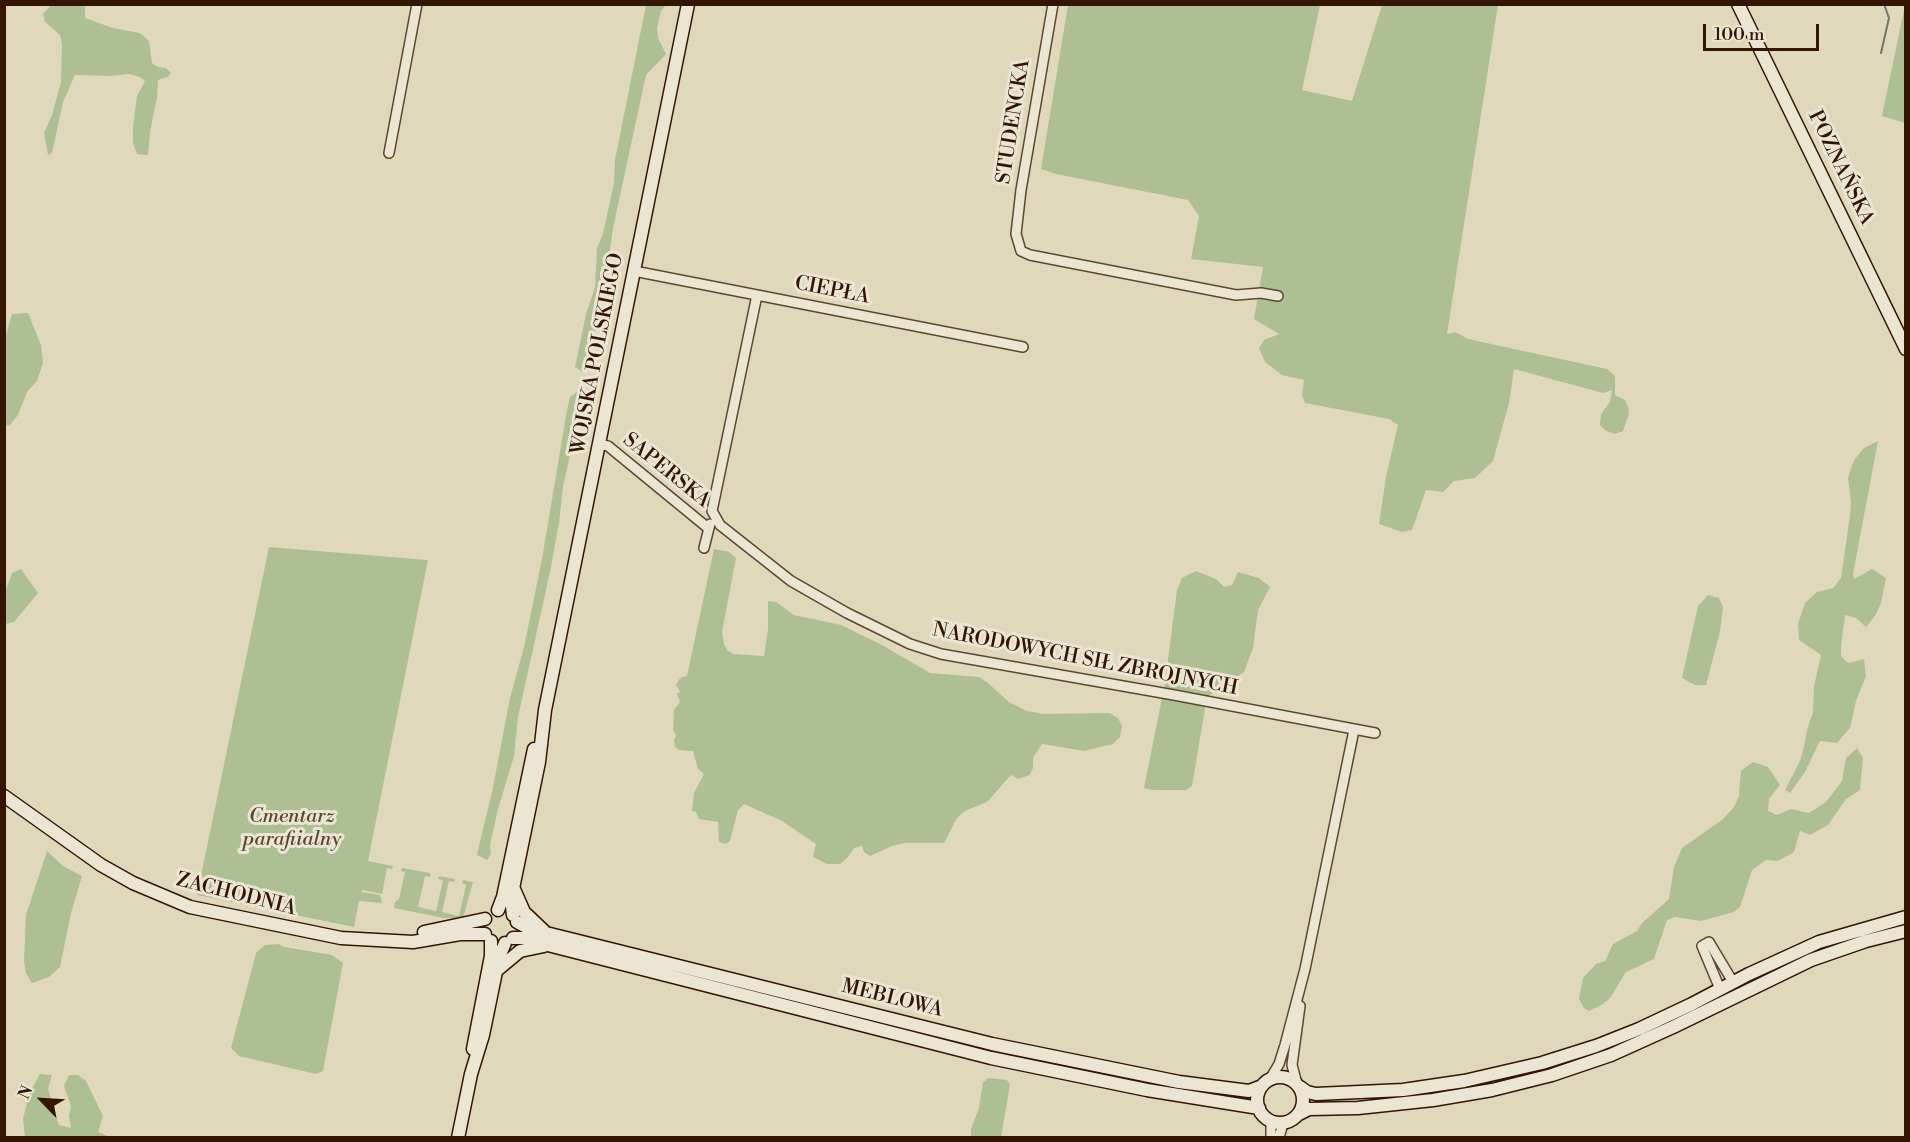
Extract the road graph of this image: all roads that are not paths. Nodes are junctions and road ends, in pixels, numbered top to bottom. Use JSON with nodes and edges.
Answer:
{"nodes":[{"id":1,"x":417,"y":4,"type":"edge"},
{"id":2,"x":688,"y":4,"type":"edge"},
{"id":3,"x":1053,"y":4,"type":"edge"},
{"id":4,"x":1738,"y":4,"type":"edge"},
{"id":5,"x":389,"y":153,"type":"dead end"},
{"id":6,"x":634,"y":271,"type":"junction"},
{"id":7,"x":757,"y":295,"type":"junction"},
{"id":8,"x":1278,"y":296,"type":"dead end"},
{"id":9,"x":1023,"y":347,"type":"dead end"},
{"id":10,"x":1905,"y":349,"type":"edge"},
{"id":11,"x":599,"y":444,"type":"junction"},
{"id":12,"x":714,"y":516,"type":"junction"},
{"id":13,"x":708,"y":528,"type":"junction"},
{"id":14,"x":704,"y":548,"type":"dead end"},
{"id":15,"x":545,"y":711,"type":"junction"},
{"id":16,"x":1354,"y":730,"type":"junction"},
{"id":17,"x":1375,"y":734,"type":"dead end"},
{"id":18,"x":4,"y":796,"type":"edge"},
{"id":19,"x":513,"y":886,"type":"junction"},
{"id":20,"x":498,"y":910,"type":"junction"},
{"id":21,"x":1905,"y":917,"type":"edge"},
{"id":22,"x":515,"y":918,"type":"junction"},
{"id":23,"x":485,"y":920,"type":"junction"},
{"id":24,"x":544,"y":931,"type":"junction"},
{"id":25,"x":1905,"y":931,"type":"edge"},
{"id":26,"x":488,"y":937,"type":"junction"},
{"id":27,"x":378,"y":941,"type":"junction"},
{"id":28,"x":509,"y":941,"type":"junction"},
{"id":29,"x":548,"y":945,"type":"junction"},
{"id":30,"x":1305,"y":969,"type":"junction"},
{"id":31,"x":496,"y":971,"type":"junction"},
{"id":32,"x":1733,"y":982,"type":"junction"},
{"id":33,"x":1720,"y":989,"type":"junction"},
{"id":34,"x":1732,"y":998,"type":"junction"},
{"id":35,"x":471,"y":1074,"type":"junction"},
{"id":36,"x":1266,"y":1082,"type":"junction"},
{"id":37,"x":1298,"y":1085,"type":"junction"},
{"id":38,"x":1258,"y":1108,"type":"junction"},
{"id":39,"x":1299,"y":1114,"type":"junction"},
{"id":40,"x":1277,"y":1122,"type":"junction"},
{"id":41,"x":458,"y":1137,"type":"edge"},
{"id":42,"x":1270,"y":1137,"type":"edge"},
{"id":43,"x":1279,"y":1137,"type":"edge"}],
"edges":[{"from":1,"to":5,"type":"street"},
{"from":2,"to":6,"type":"main road","name":"WOJSKA POLSKIEGO"},
{"from":3,"to":8,"type":"street","name":"STUDENCKA"},
{"from":4,"to":10,"type":"main road","name":"POZNAŃSKA"},
{"from":6,"to":7,"type":"street","name":"CIEPŁA"},
{"from":6,"to":11,"type":"main road","name":"WOJSKA POLSKIEGO"},
{"from":7,"to":9,"type":"street","name":"CIEPŁA"},
{"from":7,"to":12,"type":"street"},
{"from":11,"to":13,"type":"street","name":"SAPERSKA"},
{"from":11,"to":15,"type":"main road","name":"WOJSKA POLSKIEGO"},
{"from":12,"to":13,"type":"street"},
{"from":12,"to":16,"type":"street","name":"NARODOWYCH SIŁ ZBROJNYCH"},
{"from":13,"to":14,"type":"street"},
{"from":15,"to":19,"type":"main road","name":"WOJSKA POLSKIEGO"},
{"from":15,"to":20,"type":"main road","name":"WOJSKA POLSKIEGO"},
{"from":16,"to":17,"type":"street","name":"NARODOWYCH SIŁ ZBROJNYCH"},
{"from":16,"to":30,"type":"street"},
{"from":18,"to":27,"type":"main road","name":"ZACHODNIA"},
{"from":19,"to":22,"type":"main road","name":"WOJSKA POLSKIEGO"},
{"from":19,"to":24,"type":"main road"},
{"from":20,"to":22,"type":"main road"},
{"from":20,"to":23,"type":"main road"},
{"from":21,"to":32,"type":"main road"},
{"from":22,"to":24,"type":"main road","name":"MEBLOWA"},
{"from":22,"to":28,"type":"main road"},
{"from":23,"to":26,"type":"main road"},
{"from":23,"to":27,"type":"main road","name":"ZACHODNIA"},
{"from":24,"to":36,"type":"main road","name":"MEBLOWA"},
{"from":25,"to":34,"type":"main road"},
{"from":26,"to":27,"type":"main road","name":"ZACHODNIA"},
{"from":26,"to":28,"type":"main road"},
{"from":26,"to":35,"type":"main road"},
{"from":28,"to":29,"type":"main road","name":"MEBLOWA"},
{"from":28,"to":31,"type":"main road"},
{"from":29,"to":31,"type":"main road"},
{"from":29,"to":38,"type":"main road","name":"MEBLOWA"},
{"from":30,"to":36,"type":"street"},
{"from":30,"to":37,"type":"street"},
{"from":31,"to":35,"type":"main road"},
{"from":32,"to":33,"type":"main road"},
{"from":32,"to":33,"type":"street"},
{"from":32,"to":34,"type":"main road"},
{"from":33,"to":34,"type":"main road"},
{"from":33,"to":37,"type":"main road"},
{"from":34,"to":39,"type":"main road"},
{"from":35,"to":41,"type":"main road"},
{"from":36,"to":37,"type":"main road"},
{"from":36,"to":38,"type":"main road"},
{"from":37,"to":39,"type":"main road"},
{"from":38,"to":40,"type":"main road"},
{"from":39,"to":40,"type":"main road"},
{"from":40,"to":42,"type":"street"},
{"from":40,"to":43,"type":"street"}]}
